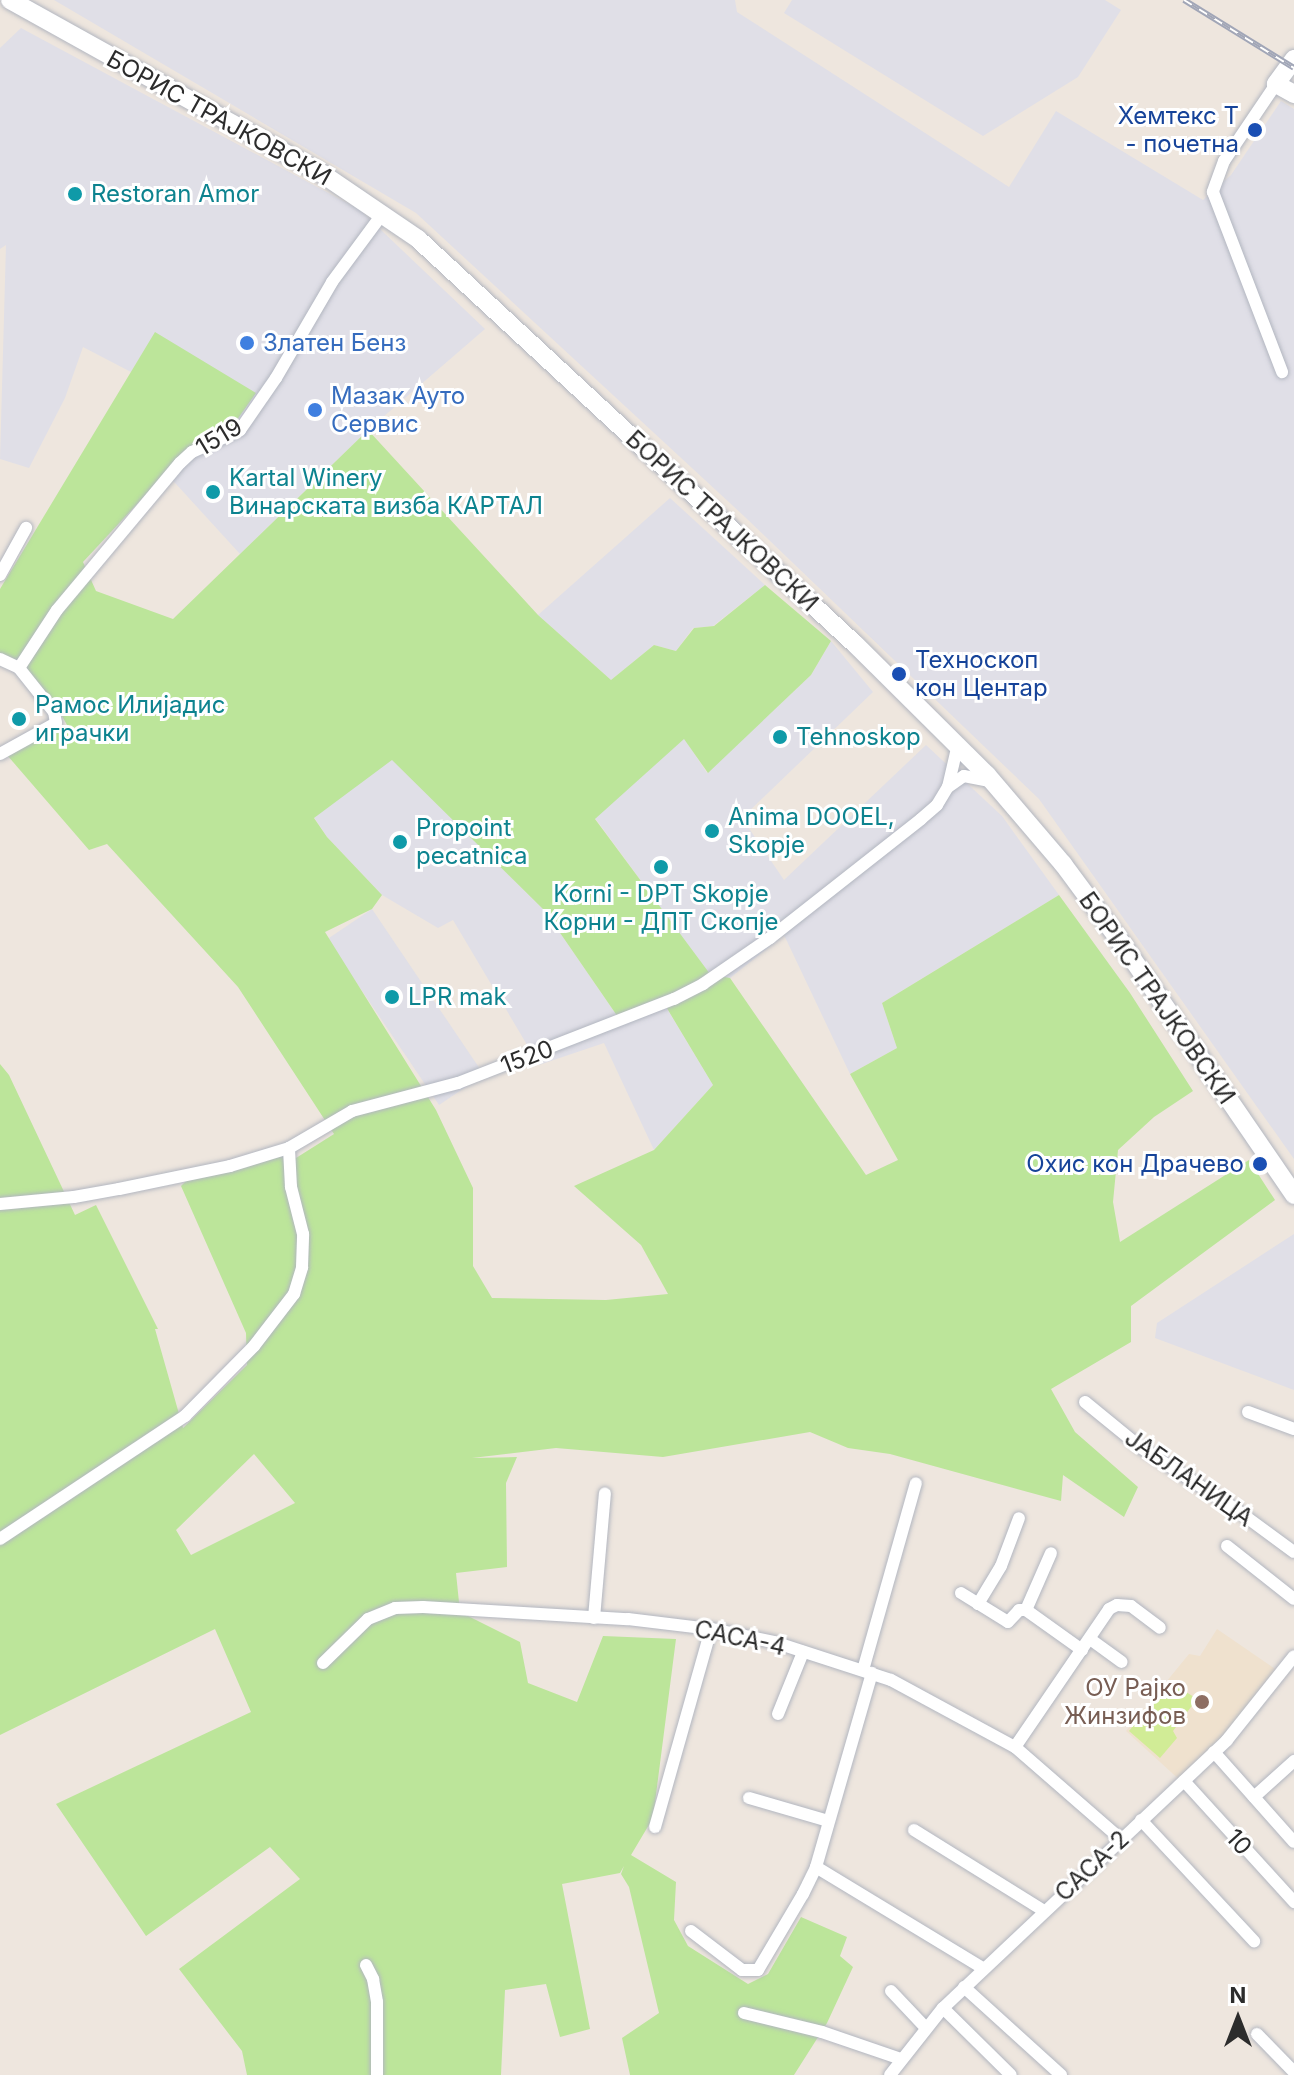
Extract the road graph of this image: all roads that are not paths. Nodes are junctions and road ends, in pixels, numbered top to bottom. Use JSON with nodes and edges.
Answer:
{"nodes":[{"id":1,"x":10,"y":0,"type":"edge"},
{"id":2,"x":1294,"y":59,"type":"edge"},
{"id":3,"x":1276,"y":84,"type":"junction"},
{"id":4,"x":1294,"y":94,"type":"edge"},
{"id":5,"x":383,"y":213,"type":"junction"},
{"id":6,"x":1282,"y":372,"type":"dead end"},
{"id":7,"x":26,"y":528,"type":"dead end"},
{"id":8,"x":0,"y":575,"type":"edge"},
{"id":9,"x":0,"y":659,"type":"edge"},
{"id":10,"x":19,"y":668,"type":"junction"},
{"id":11,"x":958,"y":744,"type":"junction"},
{"id":12,"x":0,"y":754,"type":"edge"},
{"id":13,"x":995,"y":783,"type":"junction"},
{"id":14,"x":948,"y":787,"type":"junction"},
{"id":15,"x":289,"y":1148,"type":"junction"},
{"id":16,"x":1294,"y":1195,"type":"edge"},
{"id":17,"x":0,"y":1204,"type":"edge"},
{"id":18,"x":1085,"y":1402,"type":"dead end"},
{"id":19,"x":1248,"y":1412,"type":"dead end"},
{"id":20,"x":1294,"y":1429,"type":"edge"},
{"id":21,"x":916,"y":1483,"type":"dead end"},
{"id":22,"x":605,"y":1493,"type":"dead end"},
{"id":23,"x":1019,"y":1518,"type":"dead end"},
{"id":24,"x":0,"y":1539,"type":"edge"},
{"id":25,"x":1227,"y":1546,"type":"dead end"},
{"id":26,"x":1294,"y":1552,"type":"edge"},
{"id":27,"x":1051,"y":1553,"type":"dead end"},
{"id":28,"x":961,"y":1593,"type":"dead end"},
{"id":29,"x":1294,"y":1599,"type":"edge"},
{"id":30,"x":978,"y":1604,"type":"junction"},
{"id":31,"x":1026,"y":1610,"type":"junction"},
{"id":32,"x":594,"y":1618,"type":"junction"},
{"id":33,"x":1160,"y":1628,"type":"dead end"},
{"id":34,"x":711,"y":1629,"type":"junction"},
{"id":35,"x":1090,"y":1639,"type":"junction"},
{"id":36,"x":1082,"y":1650,"type":"junction"},
{"id":37,"x":803,"y":1652,"type":"junction"},
{"id":38,"x":1293,"y":1661,"type":"edge"},
{"id":39,"x":1122,"y":1662,"type":"dead end"},
{"id":40,"x":323,"y":1663,"type":"dead end"},
{"id":41,"x":868,"y":1671,"type":"junction"},
{"id":42,"x":778,"y":1714,"type":"dead end"},
{"id":43,"x":1015,"y":1747,"type":"junction"},
{"id":44,"x":1214,"y":1752,"type":"junction"},
{"id":45,"x":1294,"y":1761,"type":"edge"},
{"id":46,"x":1184,"y":1781,"type":"junction"},
{"id":47,"x":1254,"y":1797,"type":"junction"},
{"id":48,"x":749,"y":1798,"type":"dead end"},
{"id":49,"x":1141,"y":1820,"type":"junction"},
{"id":50,"x":828,"y":1821,"type":"junction"},
{"id":51,"x":655,"y":1827,"type":"dead end"},
{"id":52,"x":914,"y":1830,"type":"dead end"},
{"id":53,"x":1122,"y":1840,"type":"junction"},
{"id":54,"x":1294,"y":1842,"type":"edge"},
{"id":55,"x":816,"y":1867,"type":"junction"},
{"id":56,"x":1294,"y":1902,"type":"edge"},
{"id":57,"x":1044,"y":1911,"type":"junction"},
{"id":58,"x":691,"y":1931,"type":"dead end"},
{"id":59,"x":1254,"y":1941,"type":"dead end"},
{"id":60,"x":366,"y":1965,"type":"dead end"},
{"id":61,"x":983,"y":1968,"type":"junction"},
{"id":62,"x":964,"y":1987,"type":"junction"},
{"id":63,"x":891,"y":1991,"type":"dead end"},
{"id":64,"x":943,"y":2008,"type":"junction"},
{"id":65,"x":744,"y":2013,"type":"dead end"},
{"id":66,"x":925,"y":2027,"type":"junction"},
{"id":67,"x":1257,"y":2034,"type":"dead end"},
{"id":68,"x":901,"y":2059,"type":"junction"},
{"id":69,"x":1294,"y":2072,"type":"edge"},
{"id":70,"x":377,"y":2075,"type":"edge"},
{"id":71,"x":890,"y":2075,"type":"edge"},
{"id":72,"x":1011,"y":2075,"type":"edge"},
{"id":73,"x":1061,"y":2075,"type":"edge"}],
"edges":[{"from":1,"to":5,"type":"main road","name":"БОРИС ТРАЈКОВСКИ"},
{"from":2,"to":3,"type":"main road"},
{"from":3,"to":4,"type":"main road"},
{"from":3,"to":6,"type":"street"},
{"from":5,"to":10,"type":"street","name":"1519"},
{"from":5,"to":11,"type":"main road","name":"БОРИС ТРАЈКОВСКИ"},
{"from":7,"to":8,"type":"street"},
{"from":9,"to":10,"type":"street"},
{"from":10,"to":12,"type":"street"},
{"from":11,"to":13,"type":"main road","name":"БОРИС ТРАЈКОВСКИ"},
{"from":11,"to":14,"type":"street","name":"1520"},
{"from":13,"to":14,"type":"street"},
{"from":13,"to":16,"type":"main road","name":"БОРИС ТРАЈКОВСКИ"},
{"from":14,"to":15,"type":"street","name":"1520"},
{"from":15,"to":17,"type":"street","name":"1520"},
{"from":15,"to":24,"type":"street"},
{"from":18,"to":26,"type":"street","name":"ЈАБЛАНИЦА"},
{"from":19,"to":20,"type":"street"},
{"from":21,"to":41,"type":"street"},
{"from":22,"to":32,"type":"street"},
{"from":23,"to":30,"type":"street"},
{"from":25,"to":29,"type":"street"},
{"from":27,"to":31,"type":"street"},
{"from":28,"to":30,"type":"street"},
{"from":30,"to":31,"type":"street"},
{"from":31,"to":36,"type":"street"},
{"from":32,"to":34,"type":"street","name":"САСА-4"},
{"from":32,"to":40,"type":"street","name":"САСА-4"},
{"from":33,"to":35,"type":"street"},
{"from":34,"to":37,"type":"street","name":"САСА-4"},
{"from":34,"to":51,"type":"street"},
{"from":35,"to":36,"type":"street"},
{"from":35,"to":39,"type":"street"},
{"from":36,"to":43,"type":"street"},
{"from":37,"to":41,"type":"street","name":"САСА-4"},
{"from":37,"to":42,"type":"street"},
{"from":38,"to":44,"type":"street","name":"САСА-2"},
{"from":41,"to":43,"type":"street","name":"САСА-4"},
{"from":41,"to":50,"type":"street"},
{"from":43,"to":53,"type":"street","name":"САСА-4"},
{"from":44,"to":46,"type":"street","name":"САСА-2"},
{"from":44,"to":47,"type":"street"},
{"from":45,"to":47,"type":"street"},
{"from":46,"to":49,"type":"street","name":"САСА-2"},
{"from":46,"to":56,"type":"street","name":"10"},
{"from":47,"to":54,"type":"street"},
{"from":48,"to":50,"type":"street"},
{"from":49,"to":53,"type":"street","name":"САСА-2"},
{"from":49,"to":59,"type":"street"},
{"from":50,"to":55,"type":"street"},
{"from":52,"to":57,"type":"street"},
{"from":53,"to":57,"type":"street","name":"САСА-2"},
{"from":55,"to":58,"type":"street"},
{"from":55,"to":61,"type":"street"},
{"from":57,"to":61,"type":"street","name":"САСА-2"},
{"from":60,"to":70,"type":"street"},
{"from":61,"to":62,"type":"street","name":"САСА-2"},
{"from":62,"to":64,"type":"street","name":"САСА-2"},
{"from":62,"to":73,"type":"street"},
{"from":63,"to":66,"type":"street"},
{"from":64,"to":66,"type":"street","name":"САСА-2"},
{"from":64,"to":72,"type":"street"},
{"from":65,"to":68,"type":"street"},
{"from":66,"to":68,"type":"street","name":"САСА-2"},
{"from":67,"to":69,"type":"street"},
{"from":68,"to":71,"type":"street","name":"САСА-2"}]}
